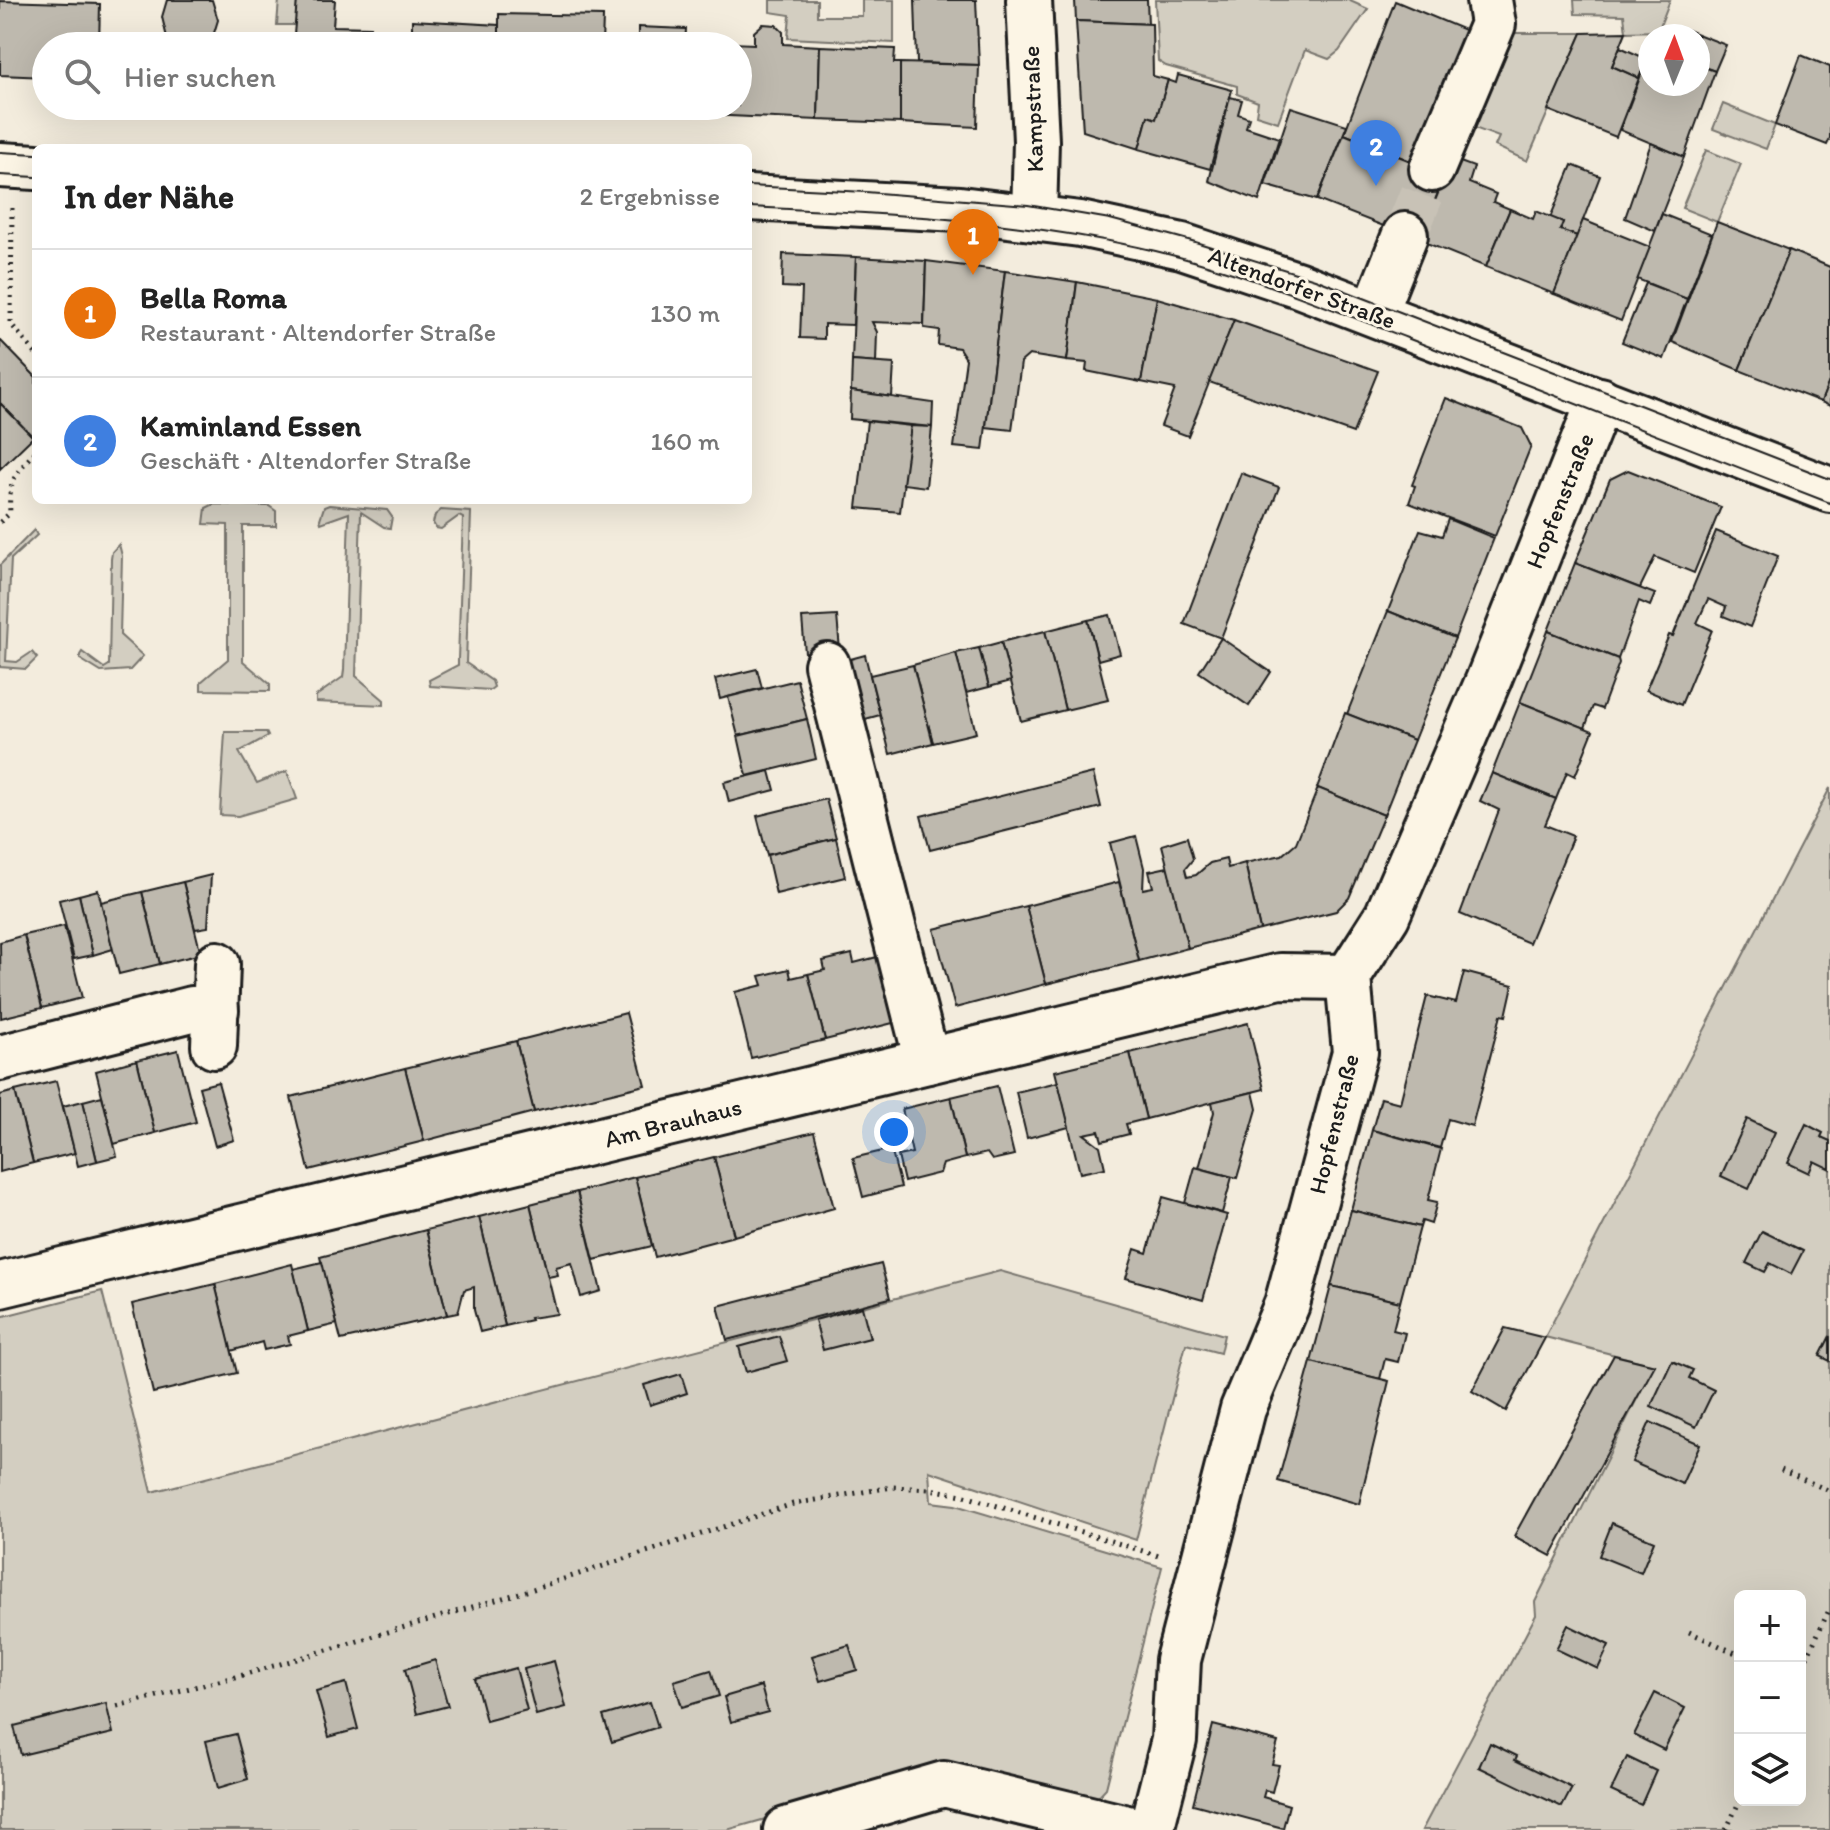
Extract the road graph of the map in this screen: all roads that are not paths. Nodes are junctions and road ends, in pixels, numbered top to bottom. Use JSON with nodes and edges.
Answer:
{"nodes":[{"id":1,"x":1029,"y":0,"type":"edge"},
{"id":2,"x":1489,"y":0,"type":"edge"},
{"id":3,"x":1432,"y":169,"type":"tunnel mouth"},
{"id":4,"x":752,"y":198,"type":"edge"},
{"id":5,"x":1034,"y":218,"type":"junction"},
{"id":6,"x":1405,"y":235,"type":"tunnel mouth"},
{"id":7,"x":1374,"y":313,"type":"junction"},
{"id":8,"x":1600,"y":400,"type":"junction"},
{"id":9,"x":1830,"y":490,"type":"edge"},
{"id":10,"x":827,"y":665,"type":"dead end"},
{"id":11,"x":217,"y":964,"type":"dead end"},
{"id":12,"x":1348,"y":977,"type":"junction"},
{"id":13,"x":0,"y":1058,"type":"edge"},
{"id":14,"x":927,"y":1061,"type":"junction"},
{"id":15,"x":0,"y":1285,"type":"edge"},
{"id":16,"x":786,"y":1830,"type":"edge"},
{"id":17,"x":1135,"y":1830,"type":"edge"},
{"id":18,"x":1151,"y":1830,"type":"edge"}],
"edges":[{"from":1,"to":5,"type":"street","name":"Kampstraße"},
{"from":2,"to":3,"type":"street"},
{"from":4,"to":5,"type":"street","name":"Altendorfer Straße"},
{"from":5,"to":7,"type":"street","name":"Altendorfer Straße"},
{"from":6,"to":7,"type":"street"},
{"from":7,"to":8,"type":"street","name":"Altendorfer Straße"},
{"from":8,"to":9,"type":"street","name":"Altendorfer Straße"},
{"from":8,"to":12,"type":"street","name":"Hopfenstraße"},
{"from":10,"to":14,"type":"street"},
{"from":11,"to":13,"type":"street"},
{"from":12,"to":14,"type":"street","name":"Am Brauhaus"},
{"from":12,"to":18,"type":"street","name":"Hopfenstraße"},
{"from":14,"to":15,"type":"street","name":"Am Brauhaus"},
{"from":16,"to":17,"type":"street"}]}
